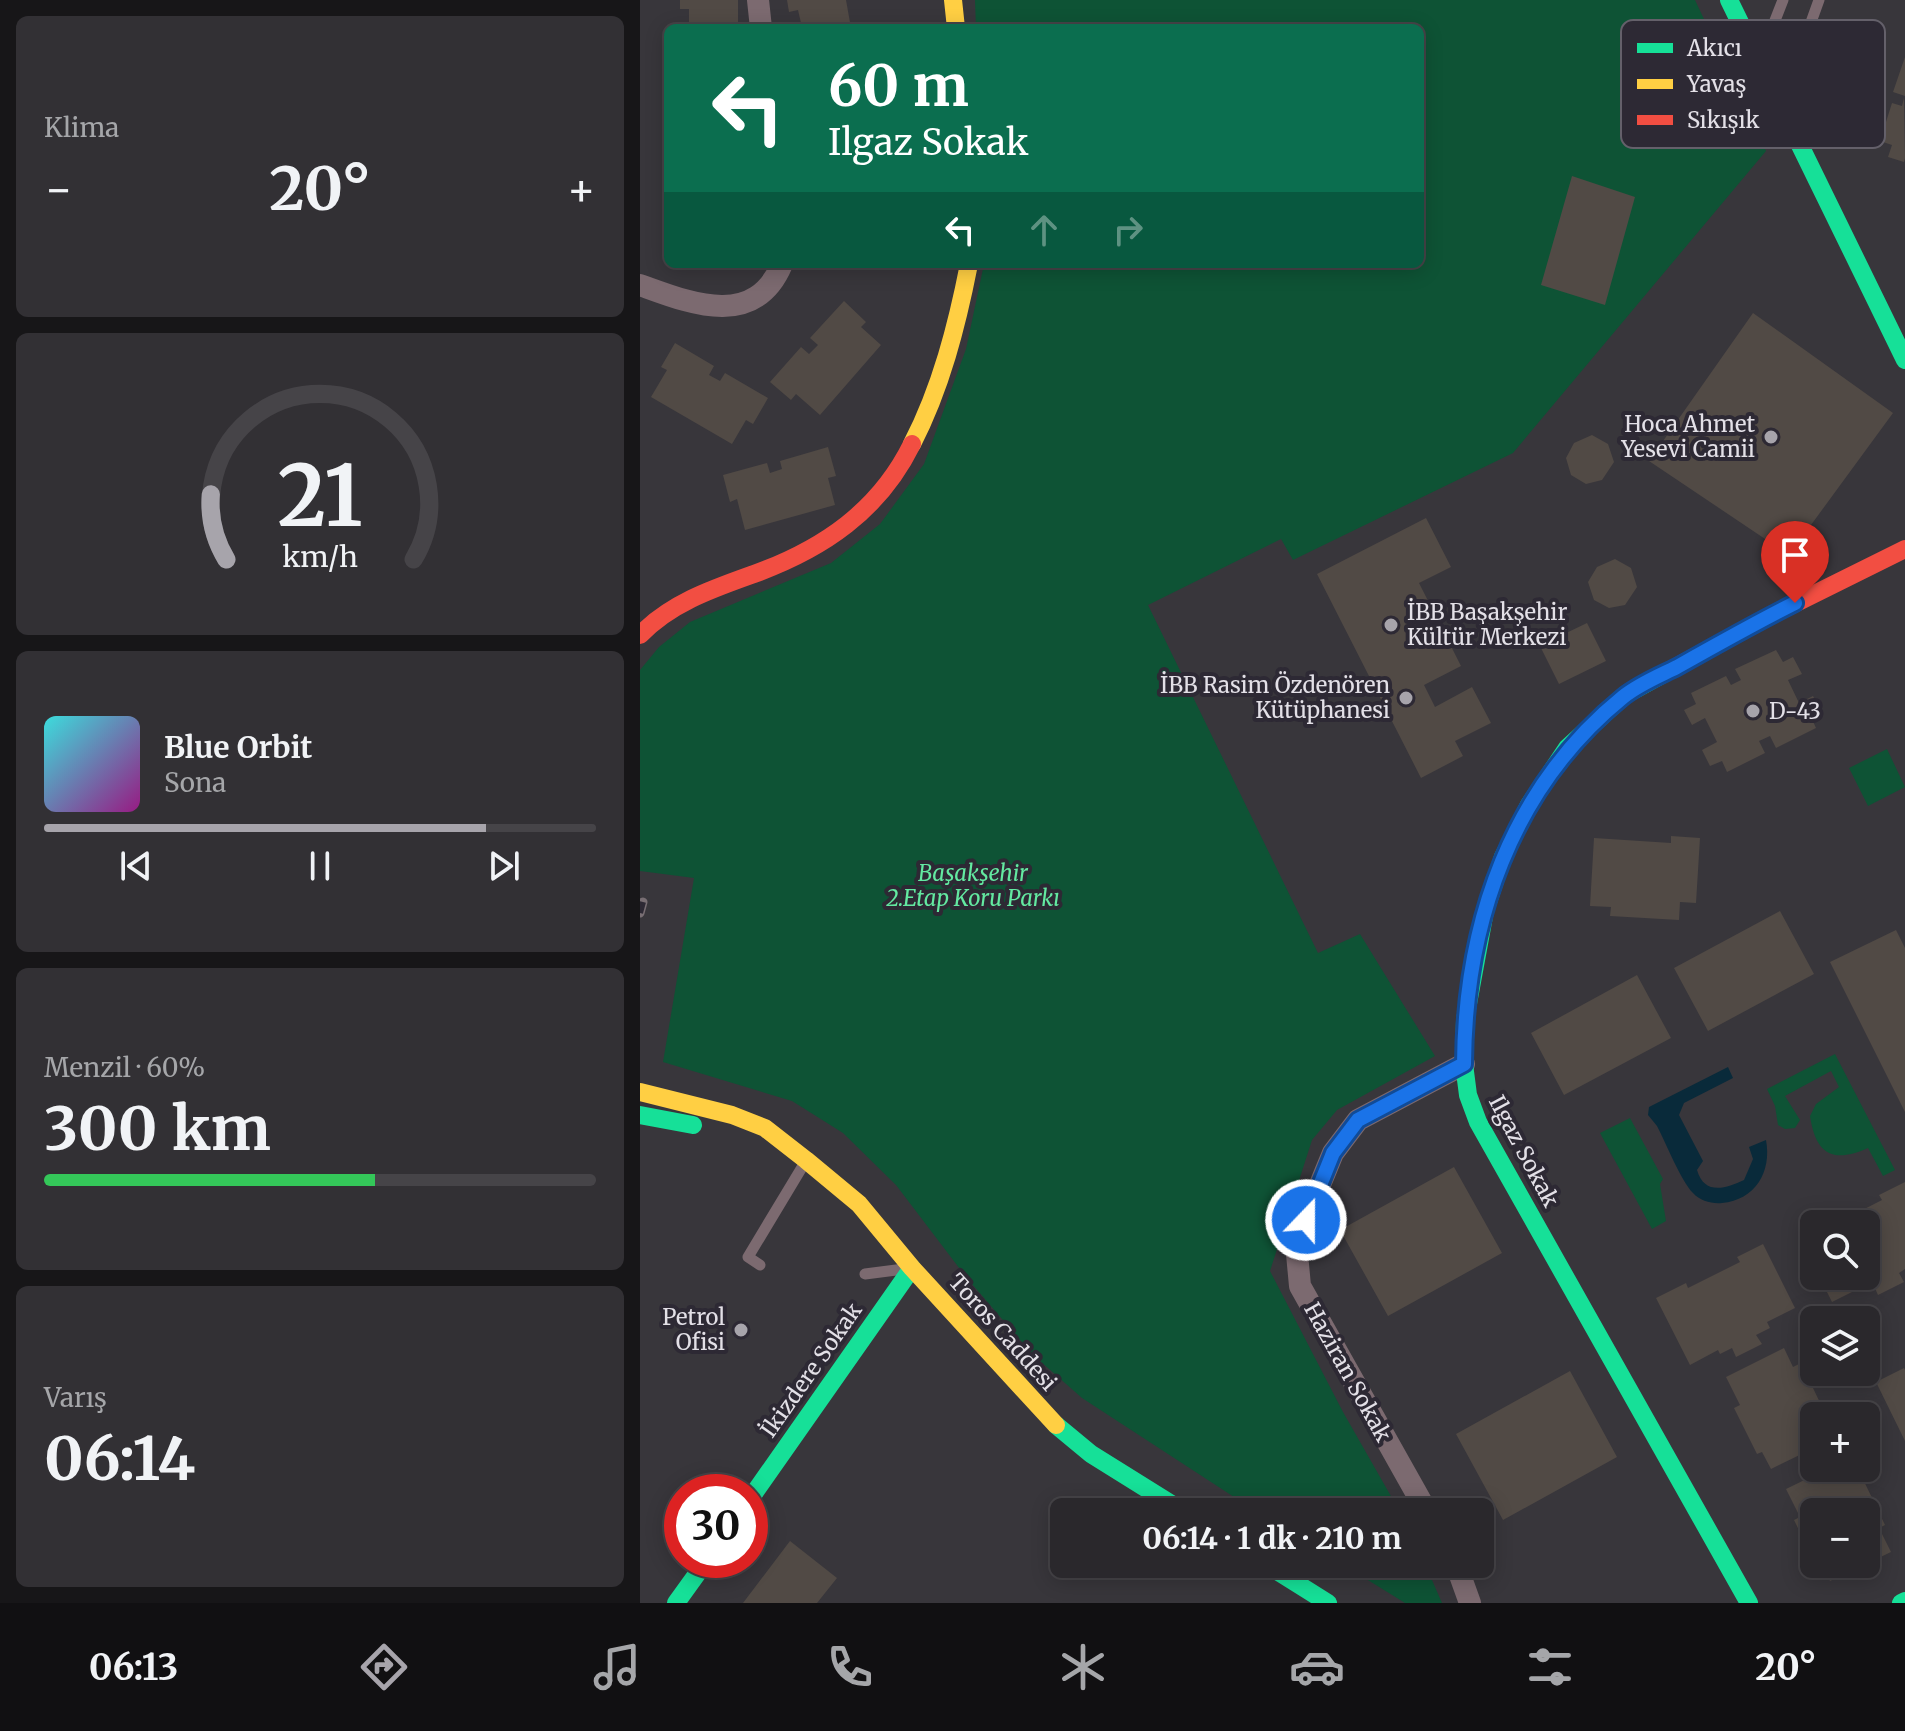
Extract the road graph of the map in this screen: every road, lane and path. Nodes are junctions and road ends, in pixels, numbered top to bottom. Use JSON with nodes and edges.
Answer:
{"nodes":[{"id":1,"x":758,"y":0,"type":"edge"},
{"id":2,"x":953,"y":0,"type":"edge"},
{"id":3,"x":1729,"y":0,"type":"edge"},
{"id":4,"x":1783,"y":0,"type":"edge"},
{"id":5,"x":1819,"y":0,"type":"edge"},
{"id":6,"x":1739,"y":20,"type":"edge"},
{"id":7,"x":1775,"y":20,"type":"edge"},
{"id":8,"x":1812,"y":20,"type":"edge"},
{"id":9,"x":761,"y":24,"type":"edge"},
{"id":10,"x":956,"y":24,"type":"edge"},
{"id":11,"x":1802,"y":148,"type":"edge"},
{"id":12,"x":780,"y":268,"type":"edge"},
{"id":13,"x":968,"y":268,"type":"edge"},
{"id":14,"x":640,"y":285,"type":"edge"},
{"id":15,"x":1905,"y":360,"type":"edge"},
{"id":16,"x":1905,"y":549,"type":"edge"},
{"id":17,"x":640,"y":635,"type":"edge"},
{"id":18,"x":1464,"y":1064,"type":"junction"},
{"id":19,"x":640,"y":1092,"type":"edge"},
{"id":20,"x":640,"y":1115,"type":"edge"},
{"id":21,"x":806,"y":1160,"type":"junction"},
{"id":22,"x":760,"y":1265,"type":"dead end"},
{"id":23,"x":912,"y":1268,"type":"junction"},
{"id":24,"x":865,"y":1274,"type":"dead end"},
{"id":25,"x":768,"y":1474,"type":"edge"},
{"id":26,"x":1162,"y":1498,"type":"edge"},
{"id":27,"x":1419,"y":1498,"type":"edge"},
{"id":28,"x":694,"y":1578,"type":"edge"},
{"id":29,"x":1288,"y":1578,"type":"edge"},
{"id":30,"x":1461,"y":1578,"type":"edge"},
{"id":31,"x":676,"y":1603,"type":"edge"},
{"id":32,"x":1328,"y":1603,"type":"edge"},
{"id":33,"x":1470,"y":1603,"type":"edge"},
{"id":34,"x":1749,"y":1603,"type":"edge"}],
"edges":[{"from":1,"to":9,"type":"street"},
{"from":2,"to":10,"type":"street"},
{"from":3,"to":6,"type":"street"},
{"from":4,"to":7,"type":"lane"},
{"from":5,"to":8,"type":"lane"},
{"from":11,"to":15,"type":"street"},
{"from":12,"to":14,"type":"street"},
{"from":13,"to":17,"type":"street"},
{"from":16,"to":18,"type":"street","name":"Ilgaz Sokak"},
{"from":18,"to":27,"type":"street","name":"Haziran Sokak"},
{"from":18,"to":34,"type":"street","name":"Ilgaz Sokak"},
{"from":19,"to":21,"type":"street","name":"Toros Caddesi"},
{"from":20,"to":21,"type":"street","name":"Toros Caddesi"},
{"from":21,"to":22,"type":"lane"},
{"from":21,"to":23,"type":"street","name":"Toros Caddesi"},
{"from":23,"to":24,"type":"lane"},
{"from":23,"to":25,"type":"street","name":"İkizdere Sokak"},
{"from":23,"to":26,"type":"street","name":"Toros Caddesi"},
{"from":28,"to":31,"type":"street"},
{"from":29,"to":32,"type":"street"},
{"from":30,"to":33,"type":"street"}]}
